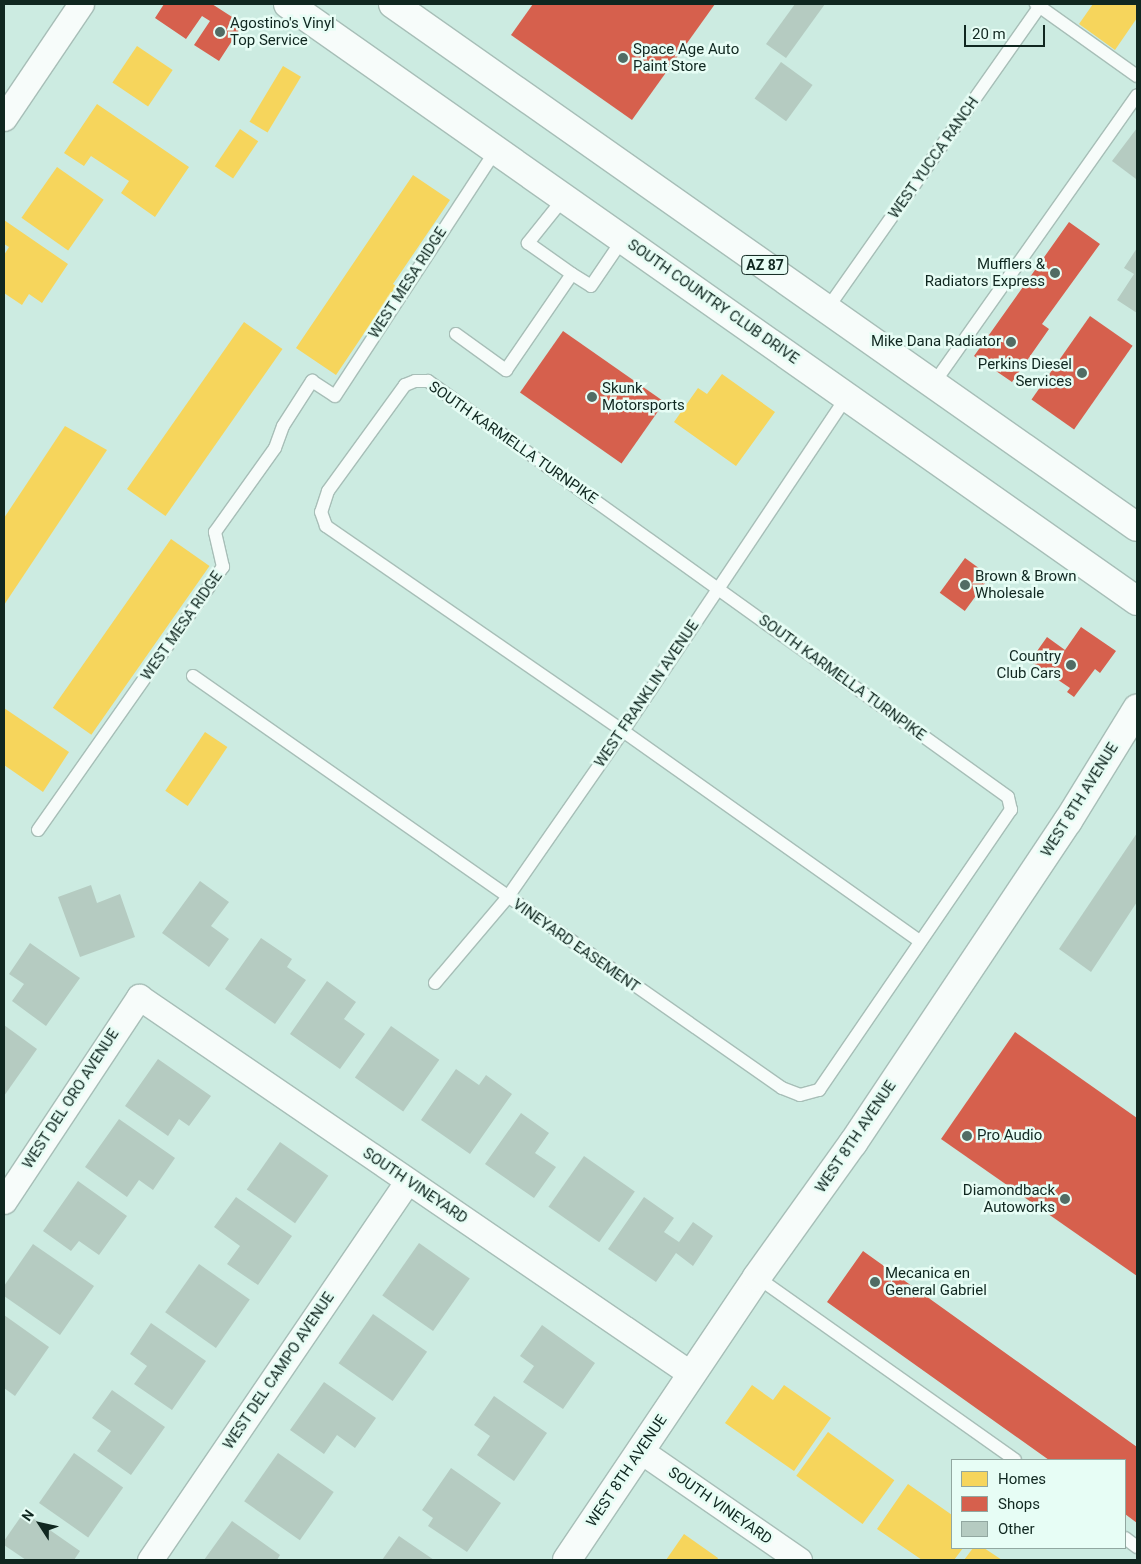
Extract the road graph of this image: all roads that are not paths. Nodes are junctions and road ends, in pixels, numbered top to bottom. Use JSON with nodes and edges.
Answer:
{"nodes":[{"id":1,"x":81,"y":4,"type":"edge"},
{"id":2,"x":288,"y":4,"type":"edge"},
{"id":3,"x":393,"y":4,"type":"edge"},
{"id":4,"x":1038,"y":5,"type":"edge"},
{"id":5,"x":1137,"y":76,"type":"edge"},
{"id":6,"x":1137,"y":95,"type":"edge"},
{"id":7,"x":4,"y":118,"type":"edge"},
{"id":8,"x":496,"y":150,"type":"junction"},
{"id":9,"x":564,"y":198,"type":"junction"},
{"id":10,"x":623,"y":239,"type":"junction"},
{"id":11,"x":572,"y":274,"type":"junction"},
{"id":12,"x":828,"y":309,"type":"junction"},
{"id":13,"x":456,"y":334,"type":"dead end"},
{"id":14,"x":934,"y":383,"type":"junction"},
{"id":15,"x":847,"y":397,"type":"junction"},
{"id":16,"x":1137,"y":527,"type":"edge"},
{"id":17,"x":718,"y":589,"type":"junction"},
{"id":18,"x":1137,"y":601,"type":"edge"},
{"id":19,"x":193,"y":676,"type":"dead end"},
{"id":20,"x":1137,"y":709,"type":"edge"},
{"id":21,"x":623,"y":731,"type":"junction"},
{"id":22,"x":38,"y":830,"type":"dead end"},
{"id":23,"x":507,"y":898,"type":"junction"},
{"id":24,"x":920,"y":941,"type":"junction"},
{"id":25,"x":435,"y":983,"type":"dead end"},
{"id":26,"x":139,"y":997,"type":"joint"},
{"id":27,"x":408,"y":1181,"type":"junction"},
{"id":28,"x":4,"y":1201,"type":"edge"},
{"id":29,"x":757,"y":1278,"type":"junction"},
{"id":30,"x":691,"y":1374,"type":"junction"},
{"id":31,"x":641,"y":1451,"type":"junction"},
{"id":32,"x":1014,"y":1459,"type":"edge"},
{"id":33,"x":1126,"y":1539,"type":"edge"},
{"id":34,"x":1137,"y":1547,"type":"edge"},
{"id":35,"x":150,"y":1560,"type":"edge"},
{"id":36,"x":566,"y":1560,"type":"edge"},
{"id":37,"x":799,"y":1560,"type":"edge"}],
"edges":[{"from":1,"to":7,"type":"street"},
{"from":2,"to":8,"type":"main road","name":"SOUTH COUNTRY CLUB DRIVE"},
{"from":3,"to":12,"type":"main road","number":"AZ 87"},
{"from":4,"to":5,"type":"lane"},
{"from":4,"to":12,"type":"lane","name":"WEST YUCCA RANCH"},
{"from":6,"to":14,"type":"lane"},
{"from":8,"to":9,"type":"main road","name":"SOUTH COUNTRY CLUB DRIVE"},
{"from":8,"to":22,"type":"lane","name":"WEST MESA RIDGE"},
{"from":9,"to":10,"type":"main road","name":"SOUTH COUNTRY CLUB DRIVE"},
{"from":9,"to":11,"type":"lane"},
{"from":10,"to":11,"type":"lane"},
{"from":10,"to":15,"type":"main road","name":"SOUTH COUNTRY CLUB DRIVE"},
{"from":11,"to":13,"type":"lane"},
{"from":12,"to":14,"type":"main road","number":"AZ 87"},
{"from":14,"to":16,"type":"main road","number":"AZ 87"},
{"from":15,"to":17,"type":"lane","name":"WEST FRANKLIN AVENUE"},
{"from":15,"to":18,"type":"main road","name":"SOUTH COUNTRY CLUB DRIVE"},
{"from":17,"to":21,"type":"lane","name":"WEST FRANKLIN AVENUE"},
{"from":17,"to":21,"type":"lane","name":"SOUTH KARMELLA TURNPIKE"},
{"from":17,"to":24,"type":"lane","name":"SOUTH KARMELLA TURNPIKE"},
{"from":19,"to":23,"type":"lane","name":"VINEYARD EASEMENT"},
{"from":20,"to":29,"type":"main road","name":"WEST 8TH AVENUE"},
{"from":21,"to":23,"type":"lane","name":"WEST FRANKLIN AVENUE"},
{"from":21,"to":24,"type":"lane","name":"SOUTH KARMELLA TURNPIKE"},
{"from":23,"to":24,"type":"lane","name":"VINEYARD EASEMENT"},
{"from":23,"to":25,"type":"lane","name":"WEST FRANKLIN AVENUE"},
{"from":26,"to":27,"type":"street","name":"SOUTH VINEYARD"},
{"from":26,"to":28,"type":"street","name":"WEST DEL ORO AVENUE"},
{"from":27,"to":30,"type":"street","name":"SOUTH VINEYARD"},
{"from":27,"to":35,"type":"street","name":"WEST DEL CAMPO AVENUE"},
{"from":29,"to":30,"type":"main road","name":"WEST 8TH AVENUE"},
{"from":29,"to":32,"type":"lane"},
{"from":30,"to":31,"type":"main road","name":"WEST 8TH AVENUE"},
{"from":31,"to":36,"type":"main road","name":"WEST 8TH AVENUE"},
{"from":31,"to":37,"type":"street","name":"SOUTH VINEYARD"},
{"from":33,"to":34,"type":"lane"}]}
